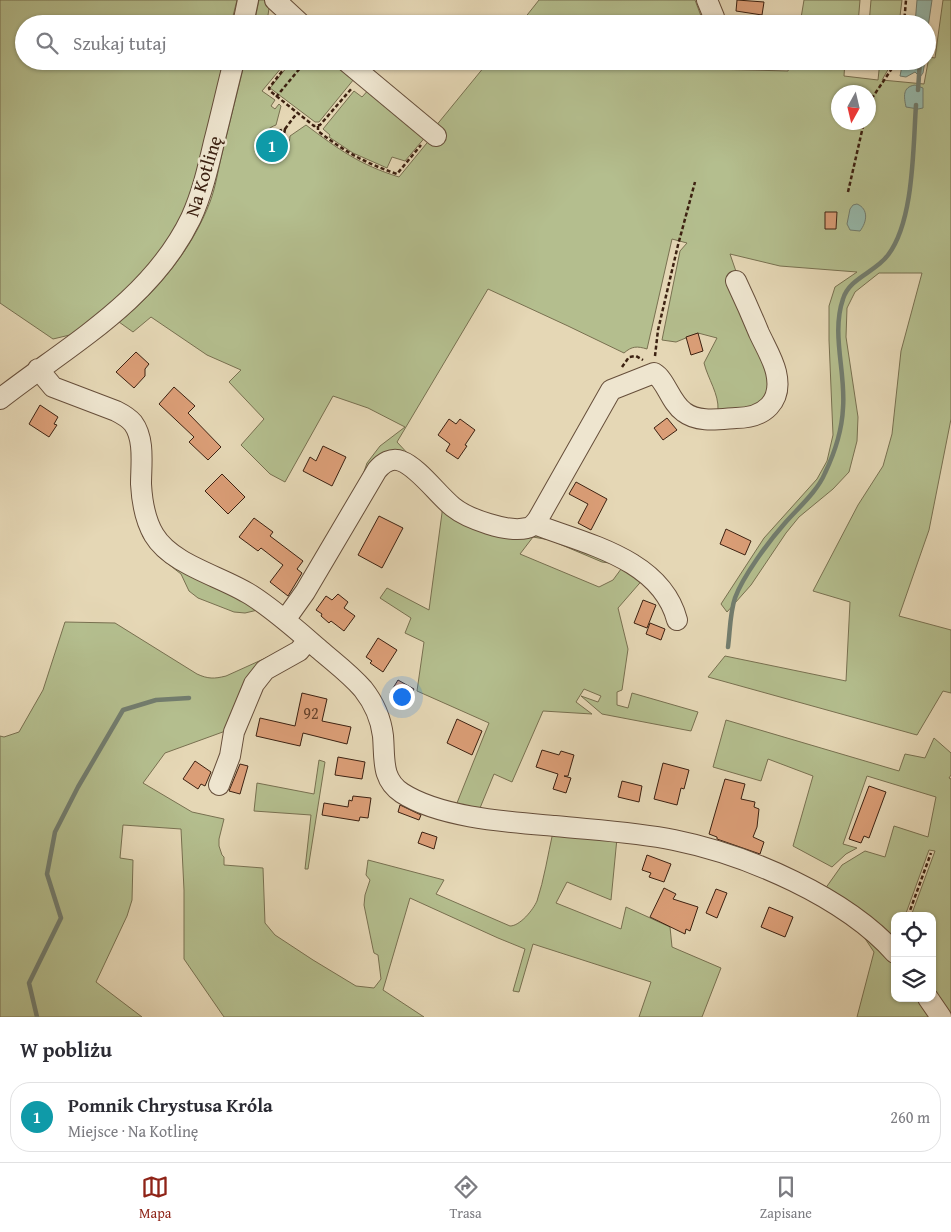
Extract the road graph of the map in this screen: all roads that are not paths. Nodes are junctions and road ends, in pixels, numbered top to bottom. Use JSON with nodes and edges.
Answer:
{"nodes":[{"id":1,"x":248,"y":0,"type":"edge"},
{"id":2,"x":275,"y":0,"type":"edge"},
{"id":3,"x":707,"y":0,"type":"edge"},
{"id":4,"x":245,"y":15,"type":"edge"},
{"id":5,"x":291,"y":15,"type":"edge"},
{"id":6,"x":713,"y":15,"type":"edge"},
{"id":7,"x":232,"y":70,"type":"edge"},
{"id":8,"x":356,"y":70,"type":"edge"},
{"id":9,"x":434,"y":134,"type":"road end"},
{"id":10,"x":736,"y":281,"type":"dead end"},
{"id":11,"x":38,"y":369,"type":"junction"},
{"id":12,"x":0,"y":399,"type":"edge"},
{"id":13,"x":534,"y":524,"type":"junction"},
{"id":14,"x":285,"y":620,"type":"junction"},
{"id":15,"x":678,"y":620,"type":"dead end"},
{"id":16,"x":308,"y":640,"type":"junction"},
{"id":17,"x":219,"y":785,"type":"dead end"},
{"id":18,"x":891,"y":950,"type":"edge"},
{"id":19,"x":931,"y":1002,"type":"edge"},
{"id":20,"x":941,"y":1017,"type":"edge"}],
"edges":[{"from":1,"to":4,"type":"street"},
{"from":2,"to":5,"type":"street"},
{"from":3,"to":6,"type":"street"},
{"from":7,"to":11,"type":"street","name":"Na Kotlinę"},
{"from":8,"to":9,"type":"street"},
{"from":10,"to":13,"type":"street"},
{"from":11,"to":12,"type":"street","name":"Na Kotlinę"},
{"from":11,"to":14,"type":"street"},
{"from":13,"to":14,"type":"street"},
{"from":13,"to":15,"type":"street"},
{"from":14,"to":16,"type":"street"},
{"from":16,"to":17,"type":"street"},
{"from":16,"to":18,"type":"street"},
{"from":19,"to":20,"type":"street"}]}
